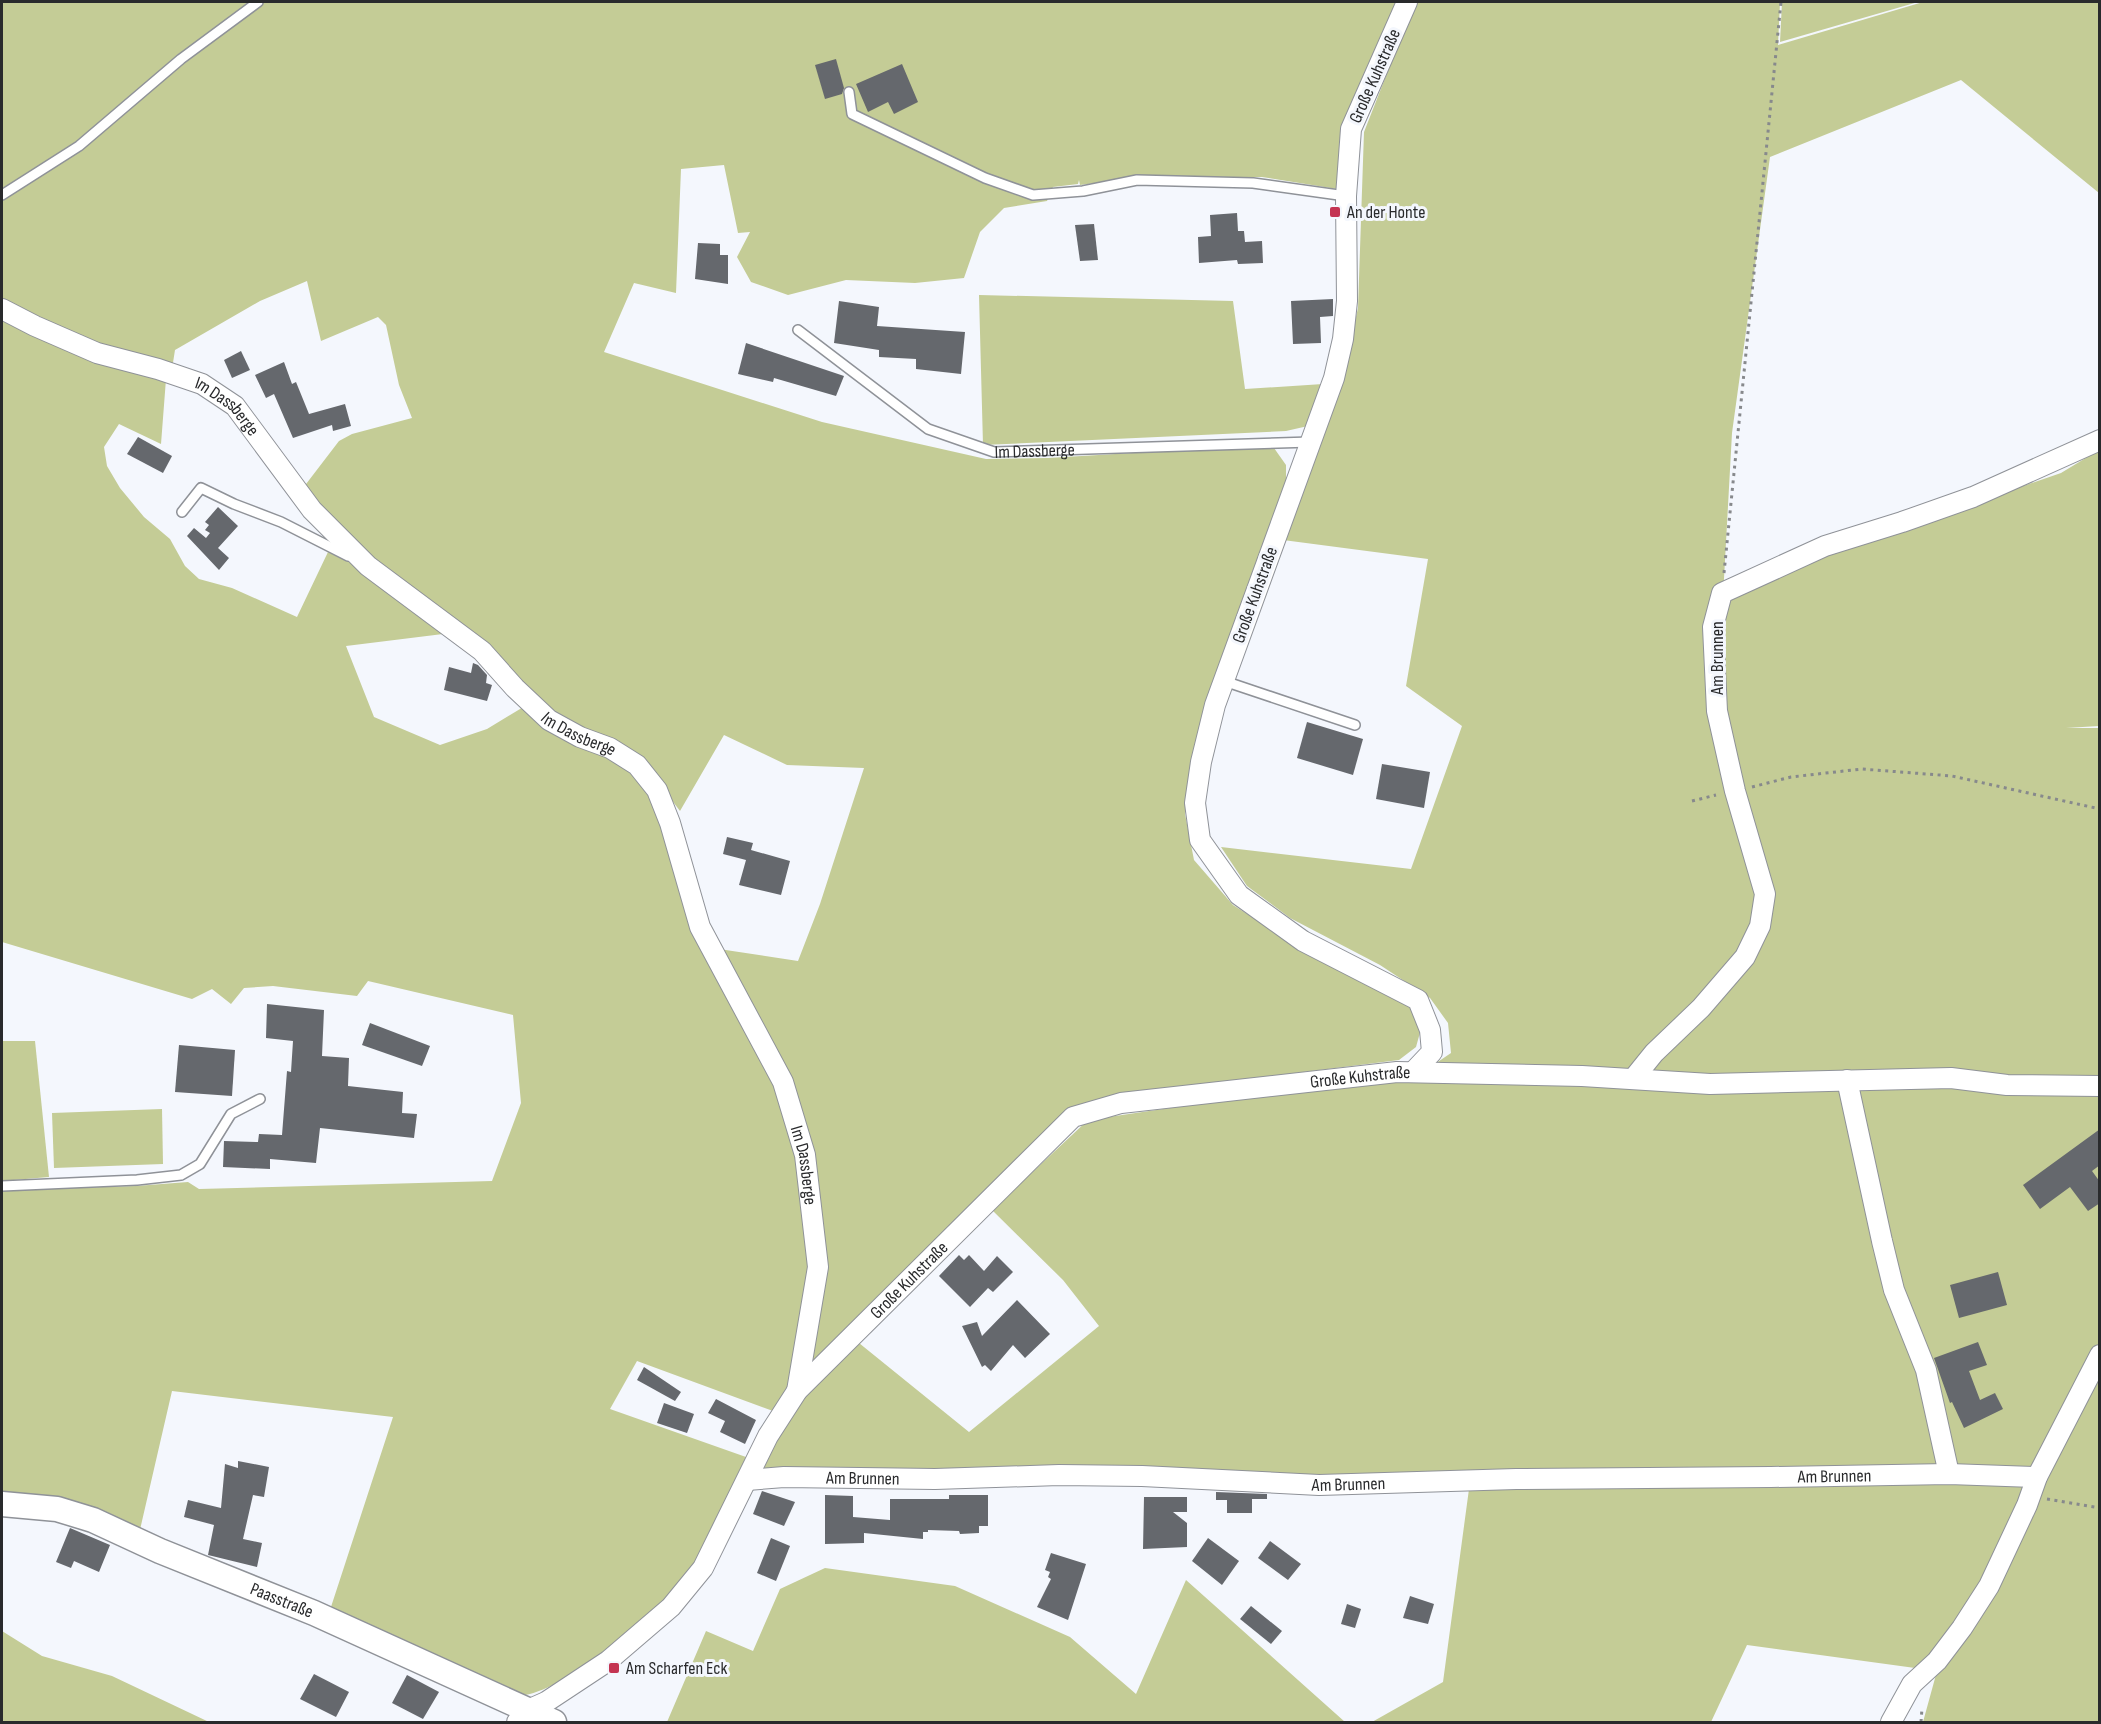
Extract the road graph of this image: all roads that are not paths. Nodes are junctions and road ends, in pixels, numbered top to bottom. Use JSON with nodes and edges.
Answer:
{"nodes":[{"id":1,"x":258,"y":2,"type":"edge"},
{"id":2,"x":1407,"y":2,"type":"edge"},
{"id":3,"x":849,"y":92,"type":"dead end"},
{"id":4,"x":2,"y":195,"type":"edge"},
{"id":5,"x":1346,"y":196,"type":"junction"},
{"id":6,"x":2,"y":309,"type":"edge"},
{"id":7,"x":798,"y":330,"type":"dead end"},
{"id":8,"x":2100,"y":440,"type":"edge"},
{"id":9,"x":1311,"y":442,"type":"junction"},
{"id":10,"x":182,"y":512,"type":"dead end"},
{"id":11,"x":368,"y":566,"type":"junction"},
{"id":12,"x":1224,"y":681,"type":"junction"},
{"id":13,"x":1355,"y":725,"type":"dead end"},
{"id":14,"x":1413,"y":1072,"type":"junction"},
{"id":15,"x":1633,"y":1078,"type":"junction"},
{"id":16,"x":1847,"y":1080,"type":"junction"},
{"id":17,"x":2100,"y":1086,"type":"edge"},
{"id":18,"x":260,"y":1099,"type":"dead end"},
{"id":19,"x":2,"y":1186,"type":"edge"},
{"id":20,"x":2100,"y":1355,"type":"edge"},
{"id":21,"x":797,"y":1391,"type":"junction"},
{"id":22,"x":1949,"y":1474,"type":"junction"},
{"id":23,"x":2037,"y":1477,"type":"junction"},
{"id":24,"x":747,"y":1480,"type":"junction"},
{"id":25,"x":2,"y":1504,"type":"edge"},
{"id":26,"x":522,"y":1716,"type":"edge"},
{"id":27,"x":554,"y":1722,"type":"edge"},
{"id":28,"x":1891,"y":1722,"type":"edge"}],
"edges":[{"from":1,"to":4,"type":"lane"},
{"from":2,"to":5,"type":"street","name":"Große Kuhstraße"},
{"from":3,"to":5,"type":"lane"},
{"from":5,"to":9,"type":"street","name":"Große Kuhstraße"},
{"from":6,"to":11,"type":"street","name":"Im Dassberge"},
{"from":7,"to":9,"type":"lane","name":"Im Dassberge"},
{"from":8,"to":15,"type":"street","name":"Am Brunnen"},
{"from":9,"to":12,"type":"street","name":"Große Kuhstraße"},
{"from":10,"to":11,"type":"lane"},
{"from":11,"to":21,"type":"street","name":"Im Dassberge"},
{"from":12,"to":13,"type":"lane"},
{"from":12,"to":14,"type":"street","name":"Große Kuhstraße"},
{"from":14,"to":15,"type":"street"},
{"from":14,"to":21,"type":"street","name":"Große Kuhstraße"},
{"from":15,"to":16,"type":"street"},
{"from":16,"to":17,"type":"street"},
{"from":16,"to":22,"type":"street"},
{"from":18,"to":19,"type":"lane"},
{"from":20,"to":23,"type":"street"},
{"from":21,"to":24,"type":"street","name":"Große Kuhstraße"},
{"from":22,"to":23,"type":"street","name":"Am Brunnen"},
{"from":22,"to":24,"type":"street","name":"Am Brunnen"},
{"from":23,"to":28,"type":"street"},
{"from":24,"to":26,"type":"street","name":"Große Kuhstraße"},
{"from":25,"to":26,"type":"street","name":"Paasstraße"},
{"from":26,"to":27,"type":"street","name":"Paasstraße"}]}
